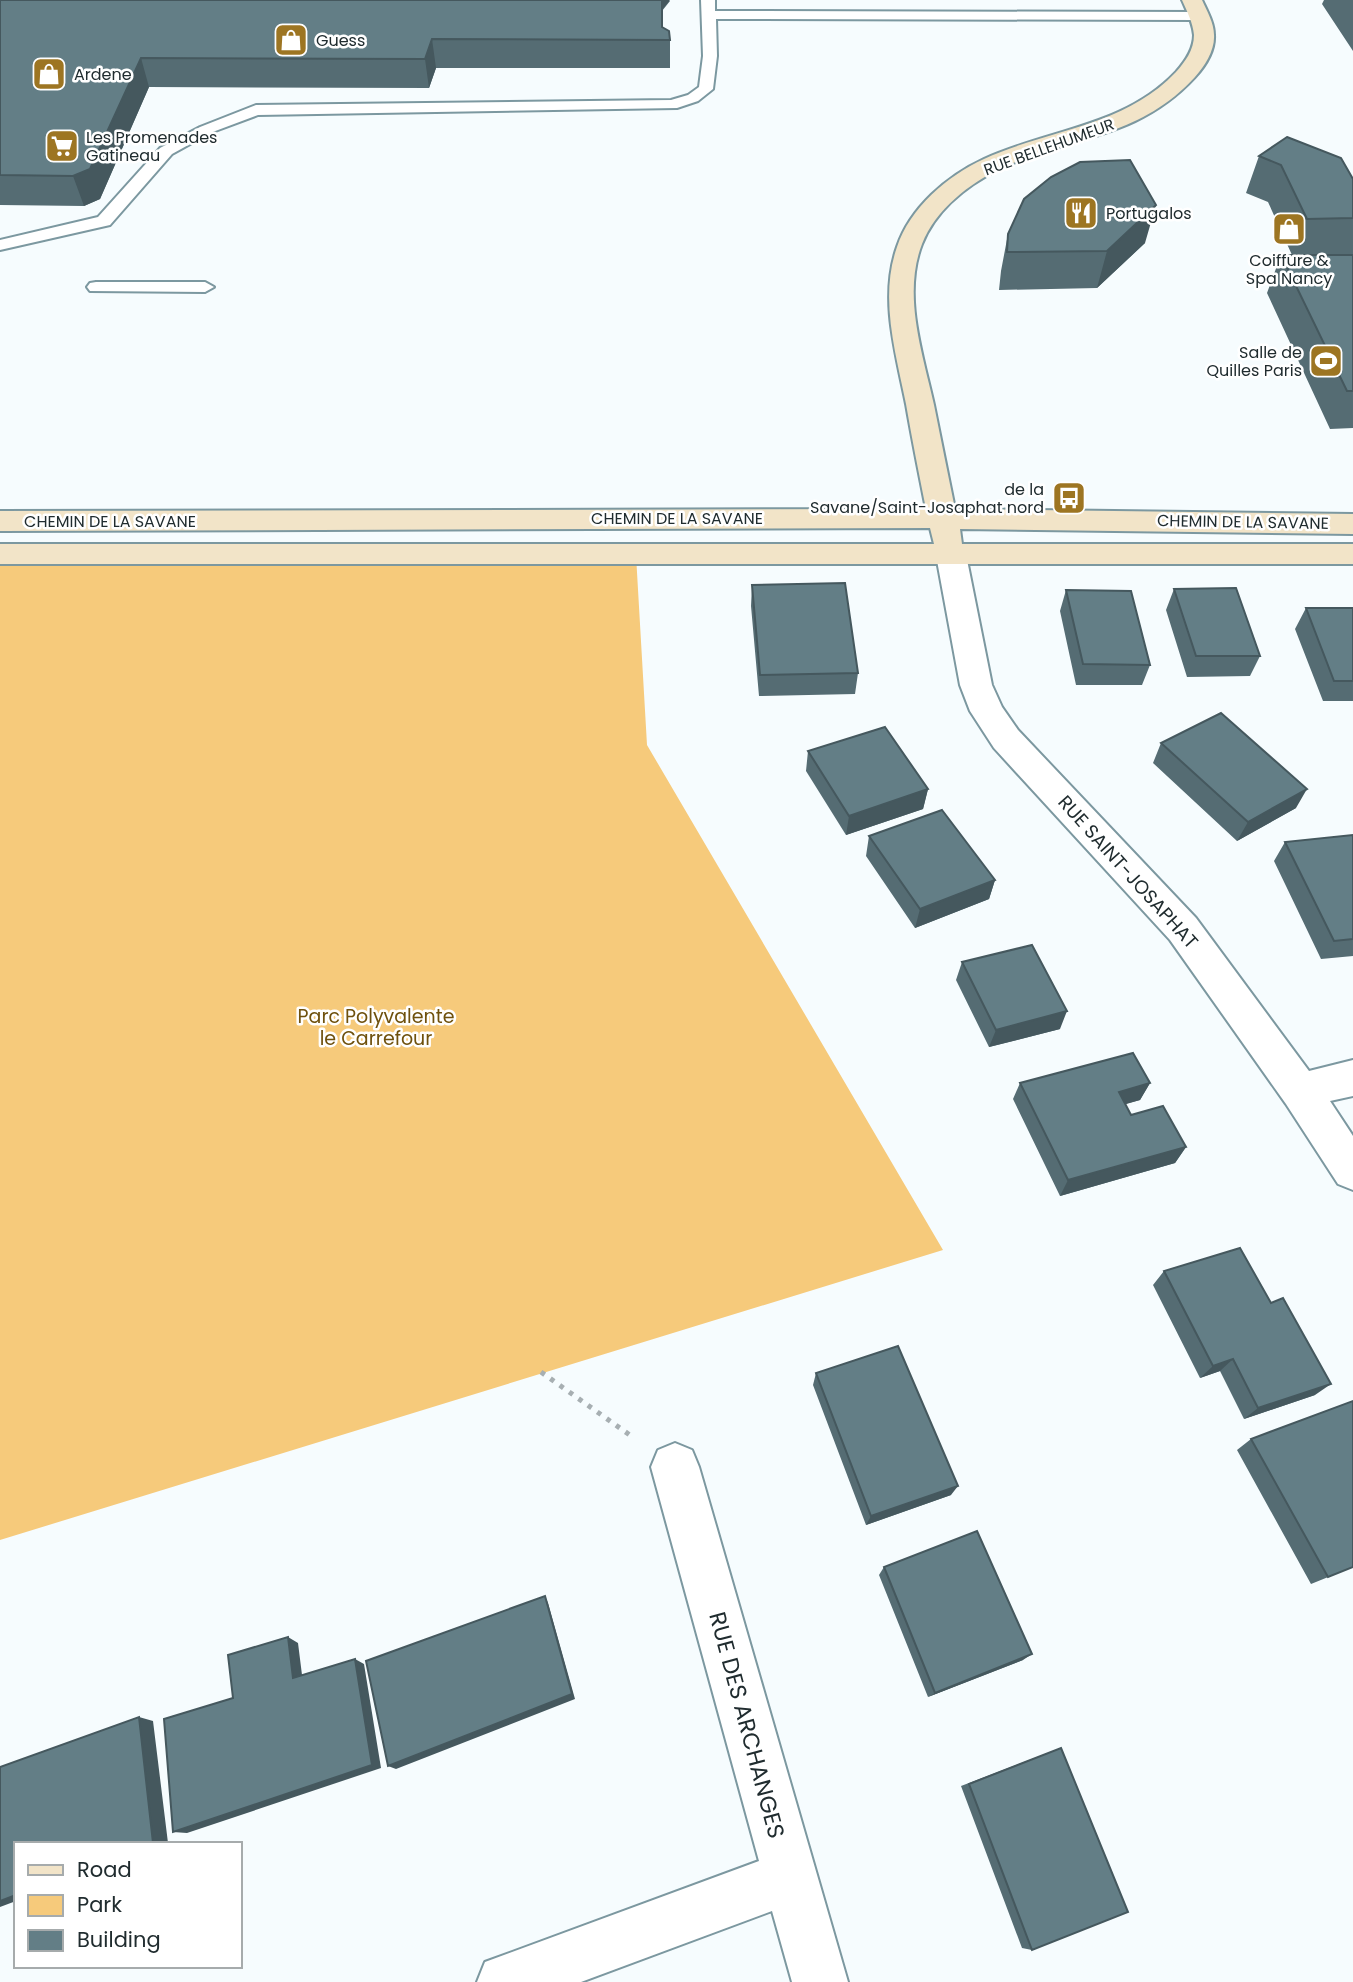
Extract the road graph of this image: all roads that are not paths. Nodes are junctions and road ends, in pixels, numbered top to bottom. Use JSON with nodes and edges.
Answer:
{"nodes":[{"id":1,"x":708,"y":8,"type":"edge"},
{"id":2,"x":1195,"y":8,"type":"edge"},
{"id":3,"x":0,"y":245,"type":"edge"},
{"id":4,"x":96,"y":287,"type":"dead end"},
{"id":5,"x":205,"y":287,"type":"dead end"},
{"id":6,"x":942,"y":518,"type":"junction"},
{"id":7,"x":0,"y":521,"type":"edge"},
{"id":8,"x":1353,"y":524,"type":"edge"},
{"id":9,"x":1353,"y":554,"type":"edge"},
{"id":10,"x":0,"y":555,"type":"edge"},
{"id":11,"x":951,"y":555,"type":"junction"},
{"id":12,"x":1353,"y":1078,"type":"edge"},
{"id":13,"x":1300,"y":1091,"type":"junction"},
{"id":14,"x":1353,"y":1171,"type":"edge"},
{"id":15,"x":676,"y":1467,"type":"road end"},
{"id":16,"x":789,"y":1877,"type":"junction"},
{"id":17,"x":505,"y":1982,"type":"edge"},
{"id":18,"x":820,"y":1982,"type":"edge"}],
"edges":[{"from":1,"to":2,"type":"lane"},
{"from":1,"to":3,"type":"lane"},
{"from":2,"to":6,"type":"street","name":"RUE BELLEHUMEUR"},
{"from":4,"to":5,"type":"lane"},
{"from":6,"to":7,"type":"street","name":"CHEMIN DE LA SAVANE"},
{"from":6,"to":8,"type":"street","name":"CHEMIN DE LA SAVANE"},
{"from":6,"to":11,"type":"street","name":"RUE BELLEHUMEUR"},
{"from":9,"to":11,"type":"street","name":"CHEMIN DE LA SAVANE"},
{"from":10,"to":11,"type":"street","name":"CHEMIN DE LA SAVANE"},
{"from":11,"to":13,"type":"street","name":"RUE SAINT-JOSAPHAT"},
{"from":12,"to":13,"type":"street"},
{"from":13,"to":14,"type":"street","name":"RUE SAINT-JOSAPHAT"},
{"from":15,"to":16,"type":"street","name":"RUE DES ARCHANGES"},
{"from":16,"to":17,"type":"street"},
{"from":16,"to":18,"type":"street","name":"RUE DES ARCHANGES"}]}
